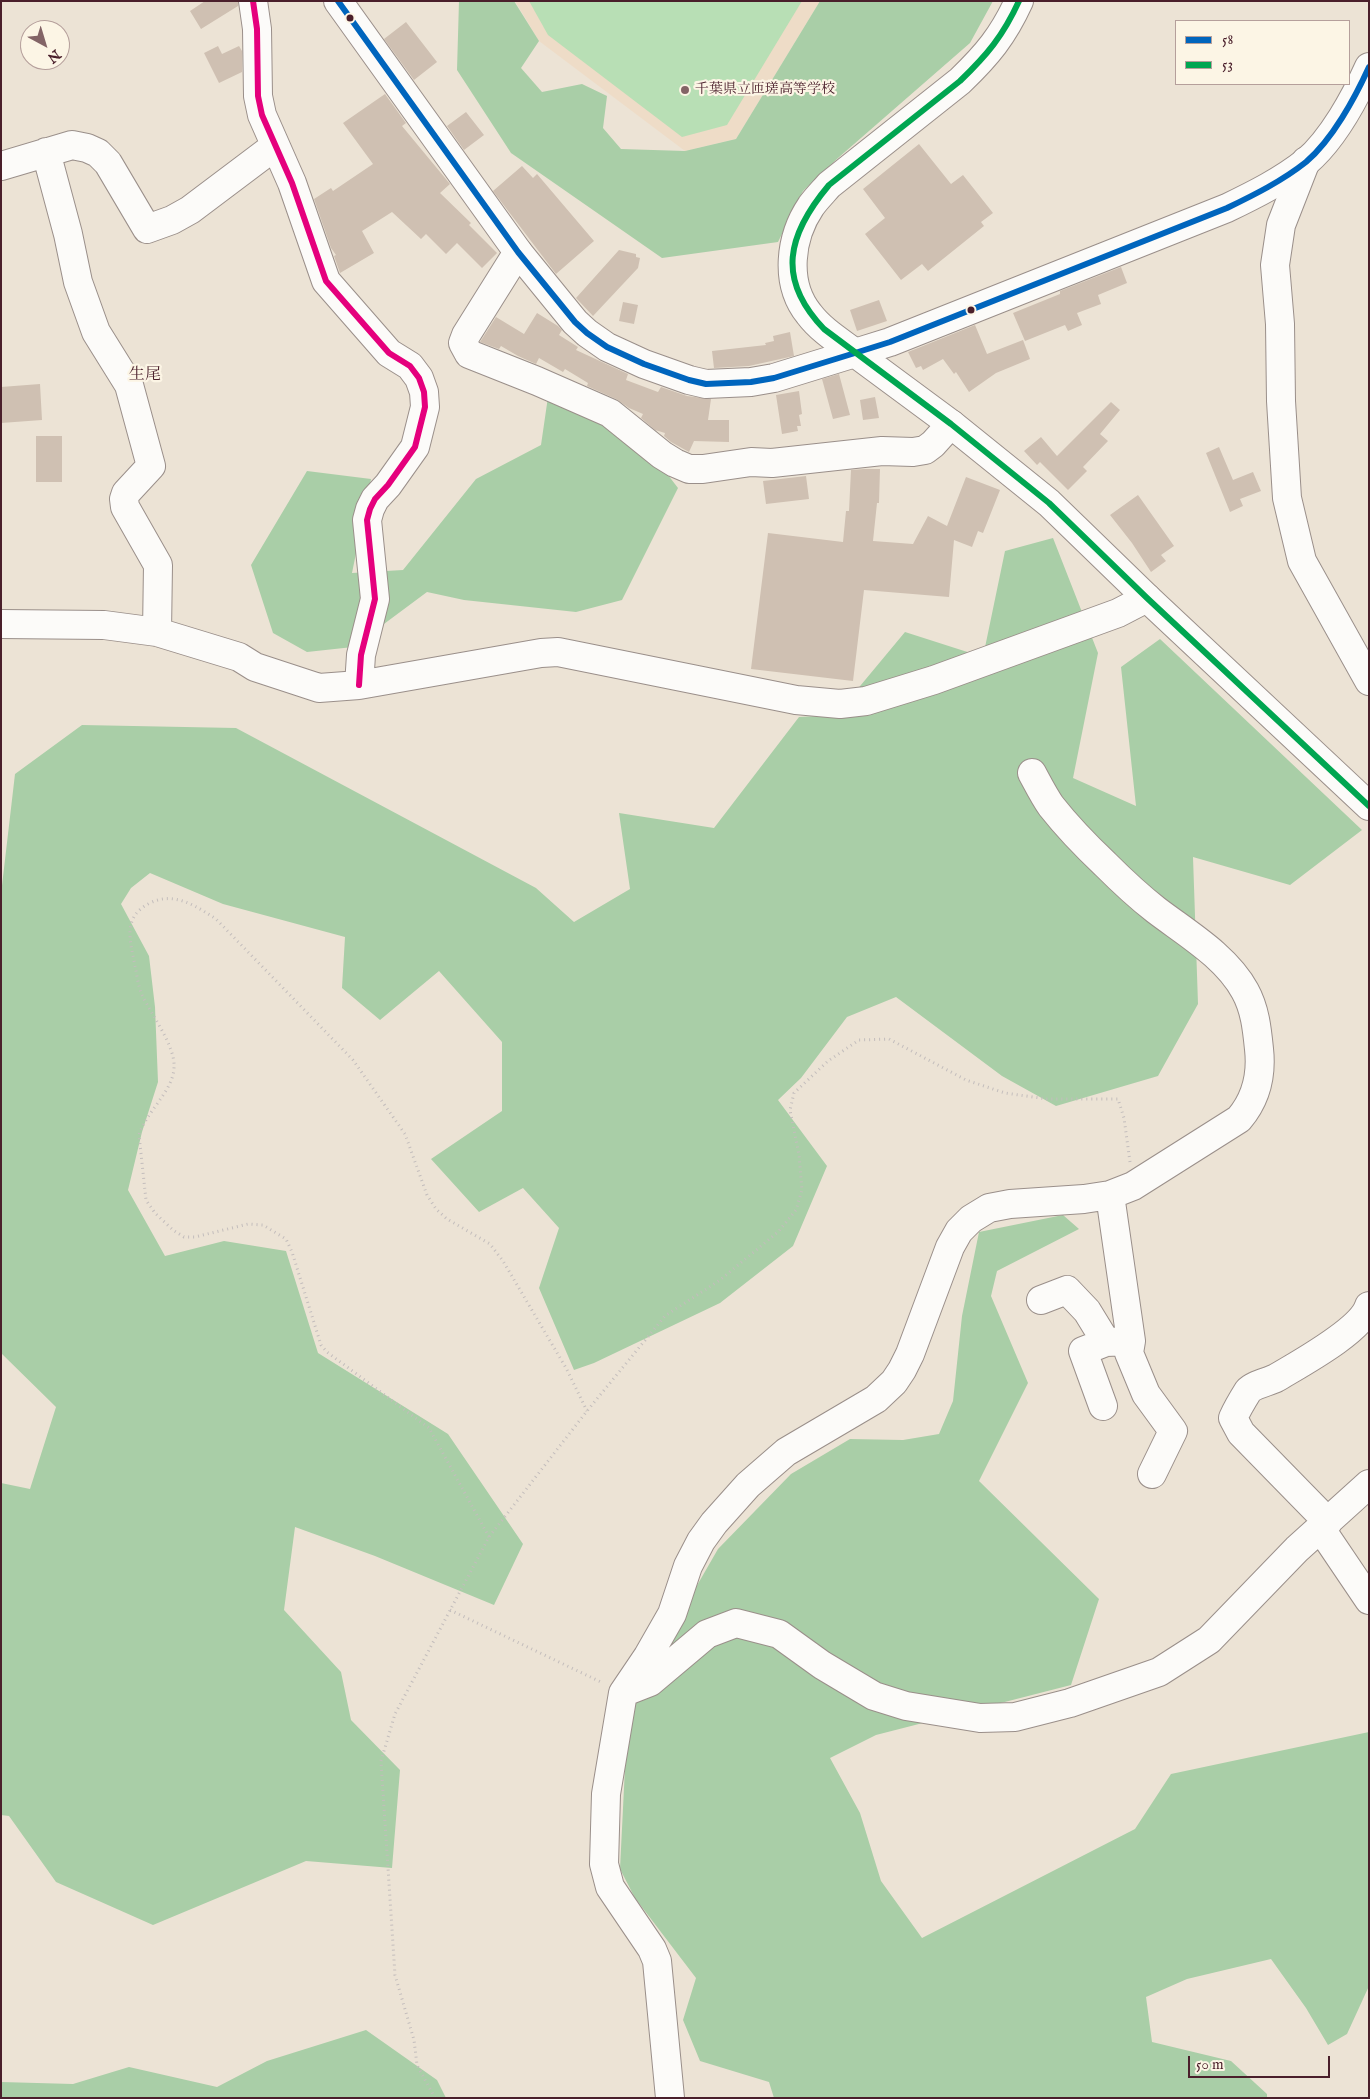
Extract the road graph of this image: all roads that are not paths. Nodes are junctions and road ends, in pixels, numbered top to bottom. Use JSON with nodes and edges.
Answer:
{"nodes":[{"id":1,"x":252,"y":1,"type":"edge"},
{"id":2,"x":338,"y":1,"type":"edge"},
{"id":3,"x":1019,"y":1,"type":"edge"},
{"id":4,"x":1369,"y":67,"type":"edge"},
{"id":5,"x":275,"y":146,"type":"junction"},
{"id":6,"x":46,"y":152,"type":"junction"},
{"id":7,"x":1306,"y":161,"type":"junction"},
{"id":8,"x":1,"y":166,"type":"edge"},
{"id":9,"x":518,"y":252,"type":"junction"},
{"id":10,"x":855,"y":353,"type":"junction"},
{"id":11,"x":951,"y":424,"type":"junction"},
{"id":12,"x":1147,"y":598,"type":"junction"},
{"id":13,"x":1,"y":624,"type":"edge"},
{"id":14,"x":157,"y":632,"type":"junction"},
{"id":15,"x":1369,"y":681,"type":"edge"},
{"id":16,"x":359,"y":684,"type":"junction"},
{"id":17,"x":1032,"y":773,"type":"dead end"},
{"id":18,"x":1369,"y":806,"type":"edge"},
{"id":19,"x":1122,"y":1190,"type":"junction"},
{"id":20,"x":1041,"y":1300,"type":"dead end"},
{"id":21,"x":1369,"y":1306,"type":"edge"},
{"id":22,"x":1118,"y":1342,"type":"junction"},
{"id":23,"x":1103,"y":1406,"type":"dead end"},
{"id":24,"x":1152,"y":1474,"type":"dead end"},
{"id":25,"x":1369,"y":1484,"type":"edge"},
{"id":26,"x":1325,"y":1525,"type":"junction"},
{"id":27,"x":1369,"y":1600,"type":"edge"},
{"id":28,"x":623,"y":1693,"type":"junction"},
{"id":29,"x":670,"y":2098,"type":"edge"}],
"edges":[{"from":1,"to":5,"type":"street"},
{"from":2,"to":9,"type":"street"},
{"from":3,"to":10,"type":"street"},
{"from":4,"to":7,"type":"street"},
{"from":5,"to":6,"type":"street"},
{"from":5,"to":16,"type":"street"},
{"from":6,"to":8,"type":"street"},
{"from":6,"to":14,"type":"street"},
{"from":7,"to":10,"type":"street"},
{"from":7,"to":15,"type":"street"},
{"from":9,"to":10,"type":"street"},
{"from":9,"to":11,"type":"street"},
{"from":10,"to":11,"type":"street"},
{"from":11,"to":12,"type":"street"},
{"from":12,"to":16,"type":"street"},
{"from":12,"to":18,"type":"street"},
{"from":13,"to":14,"type":"street"},
{"from":14,"to":16,"type":"street"},
{"from":17,"to":19,"type":"street"},
{"from":19,"to":22,"type":"street"},
{"from":19,"to":28,"type":"street"},
{"from":20,"to":22,"type":"street"},
{"from":21,"to":26,"type":"street"},
{"from":22,"to":23,"type":"street"},
{"from":22,"to":24,"type":"street"},
{"from":25,"to":26,"type":"street"},
{"from":26,"to":27,"type":"street"},
{"from":26,"to":28,"type":"street"},
{"from":28,"to":29,"type":"street"}]}
